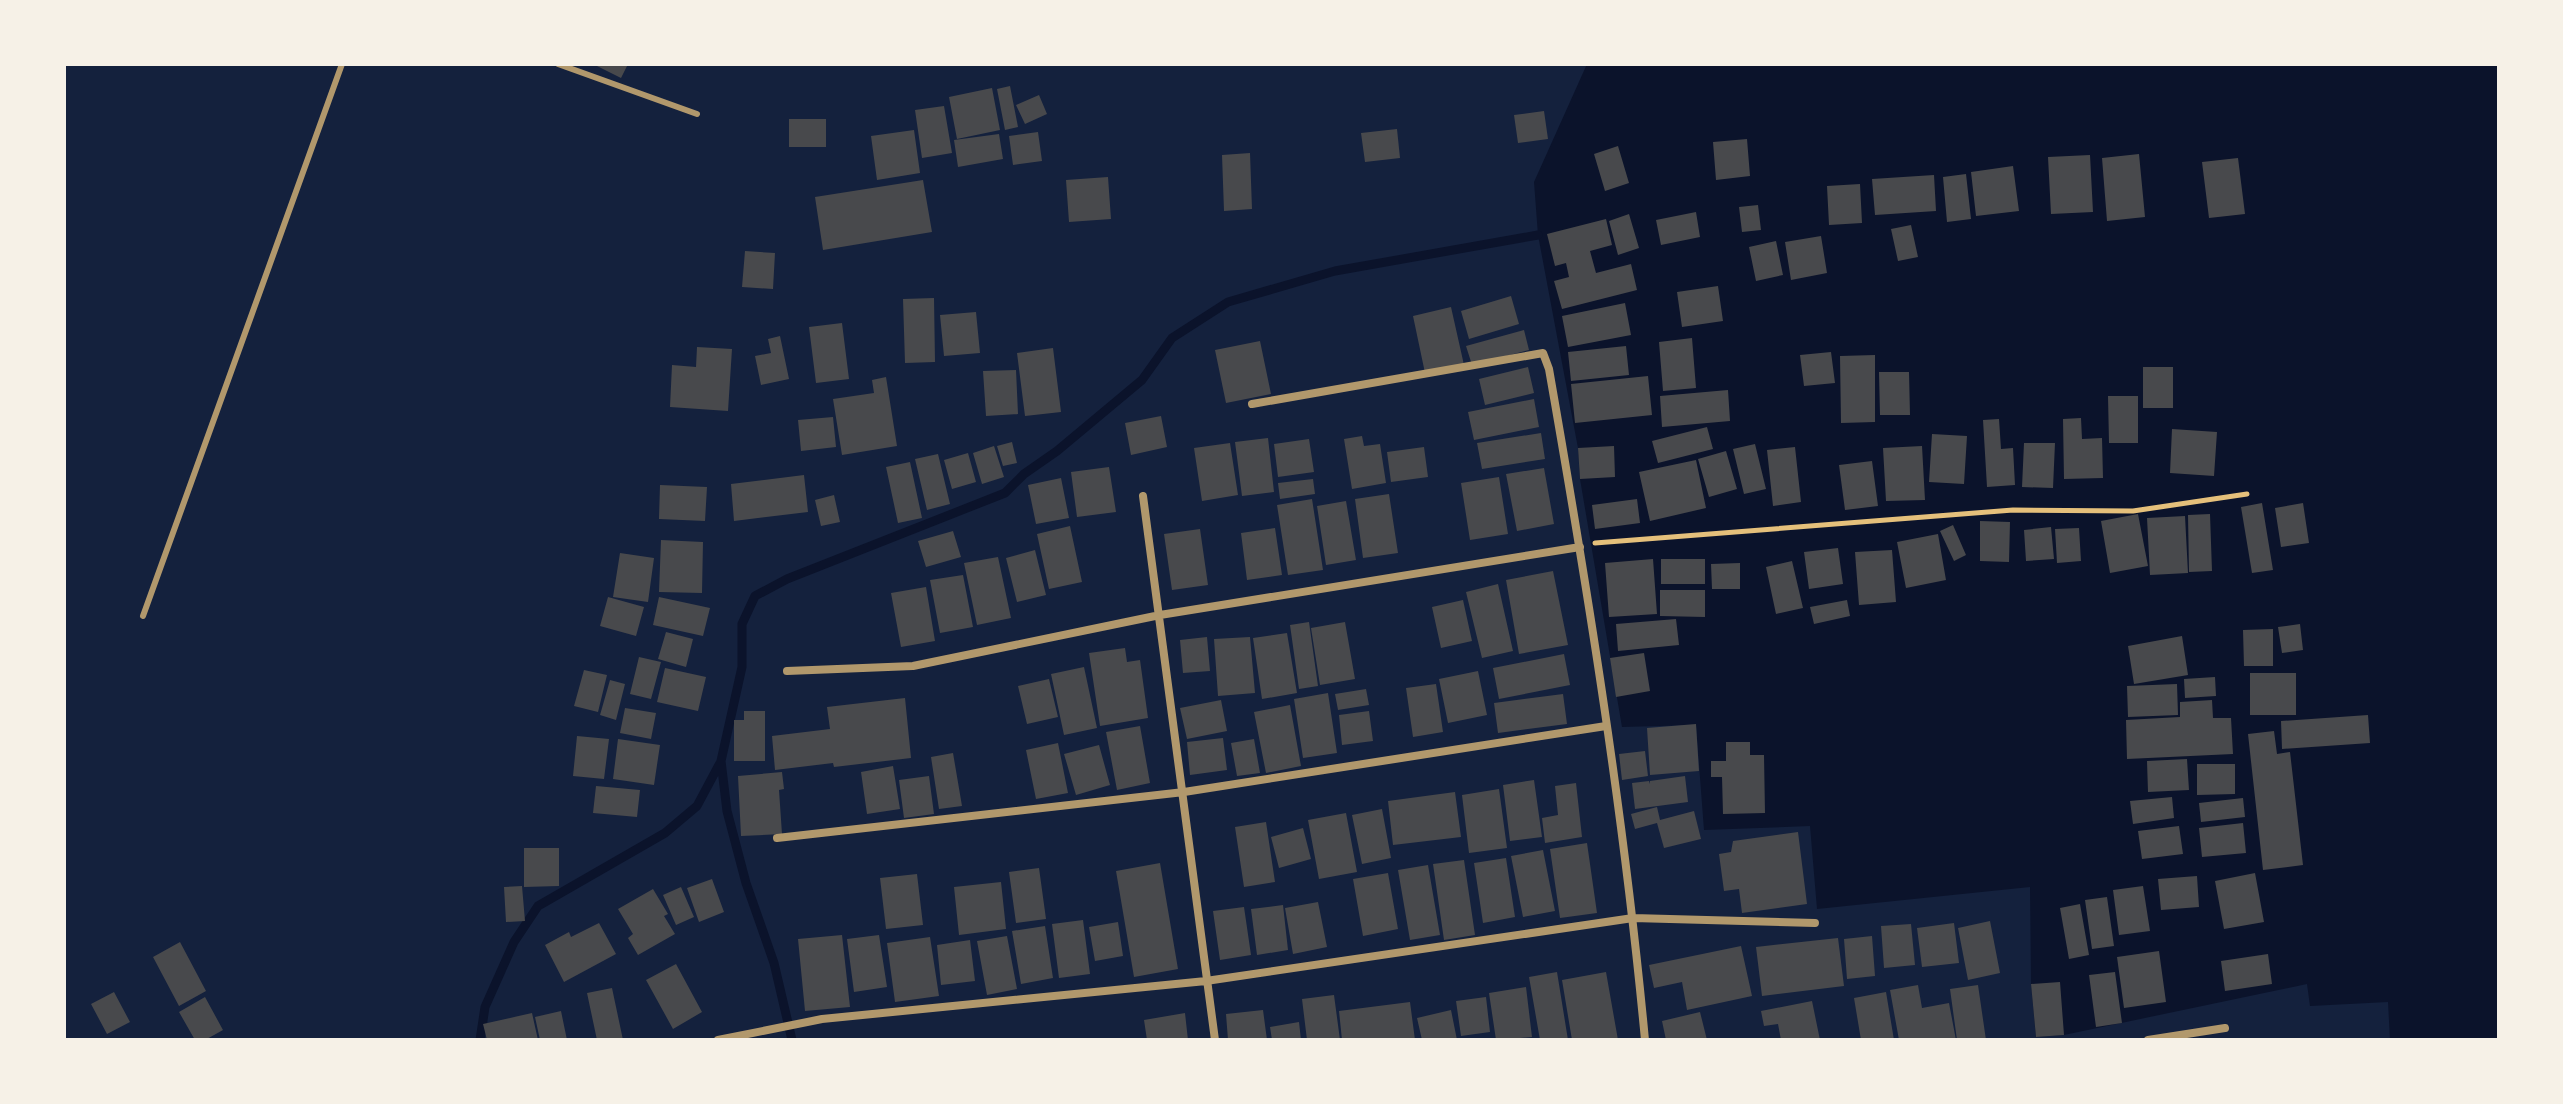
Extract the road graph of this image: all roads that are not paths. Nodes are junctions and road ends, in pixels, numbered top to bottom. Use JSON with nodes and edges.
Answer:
{"nodes":[{"id":1,"x":342,"y":64,"type":"edge"},
{"id":2,"x":558,"y":64,"type":"edge"},
{"id":3,"x":697,"y":114,"type":"dead end"},
{"id":4,"x":1252,"y":404,"type":"dead end"},
{"id":5,"x":1143,"y":496,"type":"dead end"},
{"id":6,"x":1580,"y":547,"type":"junction"},
{"id":7,"x":1160,"y":615,"type":"junction"},
{"id":8,"x":143,"y":616,"type":"dead end"},
{"id":9,"x":787,"y":671,"type":"dead end"},
{"id":10,"x":1606,"y":726,"type":"junction"},
{"id":11,"x":1184,"y":792,"type":"junction"},
{"id":12,"x":777,"y":838,"type":"dead end"},
{"id":13,"x":1633,"y":918,"type":"junction"},
{"id":14,"x":1815,"y":923,"type":"dead end"},
{"id":15,"x":1206,"y":981,"type":"junction"},
{"id":16,"x":2225,"y":1028,"type":"dead end"},
{"id":17,"x":718,"y":1040,"type":"edge"},
{"id":18,"x":1215,"y":1040,"type":"edge"},
{"id":19,"x":1645,"y":1040,"type":"edge"},
{"id":20,"x":2148,"y":1040,"type":"edge"}],
"edges":[{"from":1,"to":8,"type":"lane"},
{"from":2,"to":3,"type":"lane"},
{"from":4,"to":6,"type":"street"},
{"from":5,"to":7,"type":"street"},
{"from":6,"to":7,"type":"street"},
{"from":6,"to":10,"type":"street"},
{"from":7,"to":9,"type":"street"},
{"from":7,"to":11,"type":"street"},
{"from":10,"to":11,"type":"street"},
{"from":10,"to":13,"type":"street"},
{"from":11,"to":12,"type":"street"},
{"from":11,"to":15,"type":"street"},
{"from":13,"to":14,"type":"street"},
{"from":13,"to":15,"type":"street"},
{"from":13,"to":19,"type":"street"},
{"from":15,"to":17,"type":"street"},
{"from":15,"to":18,"type":"street"},
{"from":16,"to":20,"type":"street"}]}
